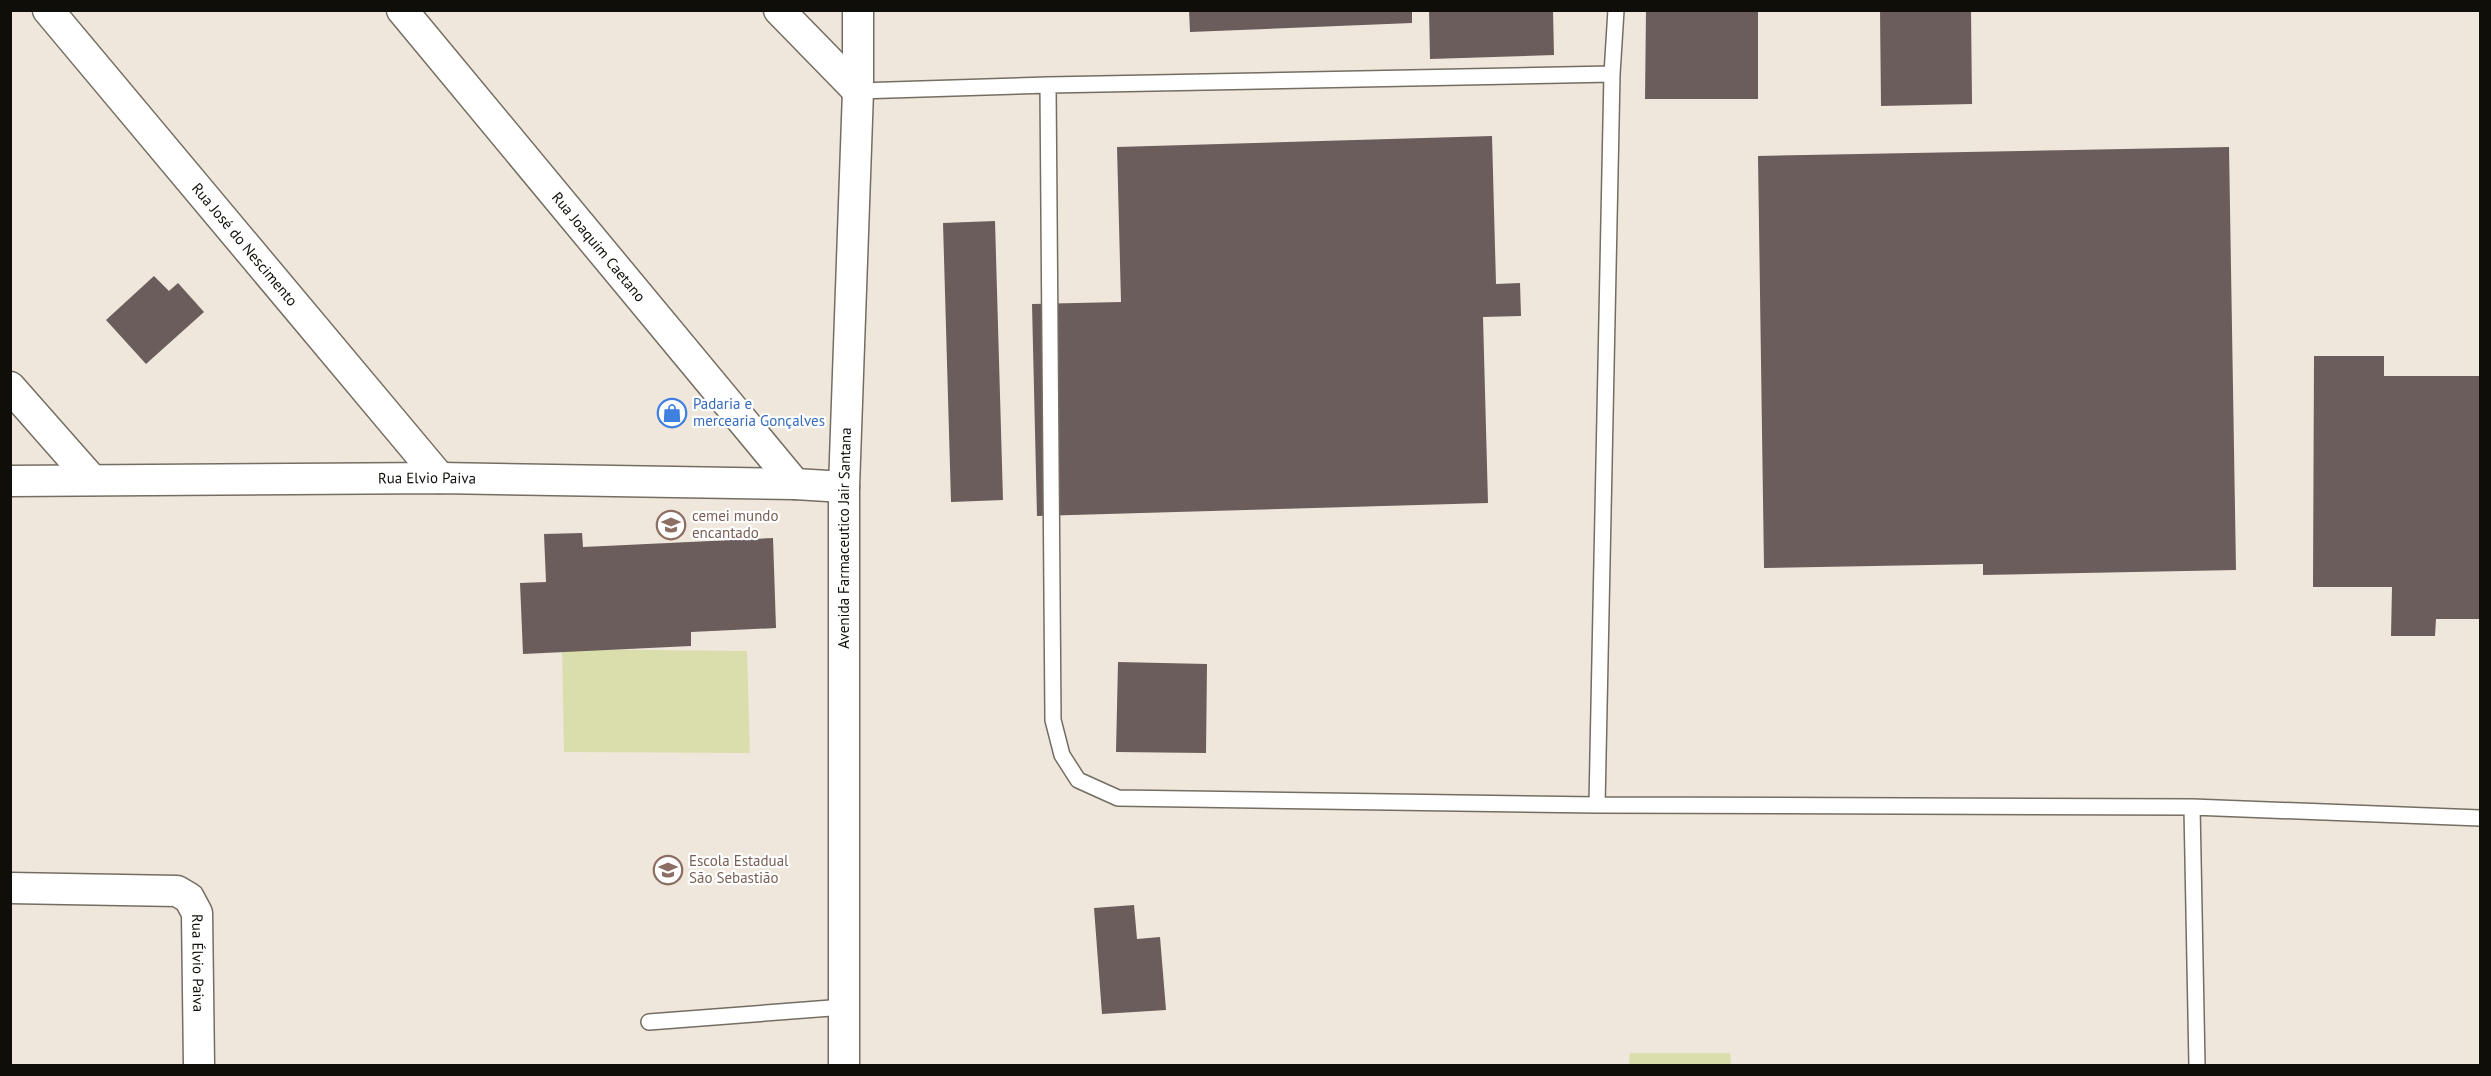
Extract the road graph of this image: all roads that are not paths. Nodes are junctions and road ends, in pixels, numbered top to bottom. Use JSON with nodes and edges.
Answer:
{"nodes":[{"id":1,"x":48,"y":10,"type":"edge"},
{"id":2,"x":402,"y":10,"type":"edge"},
{"id":3,"x":779,"y":10,"type":"edge"},
{"id":4,"x":858,"y":10,"type":"edge"},
{"id":5,"x":1616,"y":10,"type":"edge"},
{"id":6,"x":1612,"y":74,"type":"junction"},
{"id":7,"x":1048,"y":85,"type":"junction"},
{"id":8,"x":858,"y":91,"type":"junction"},
{"id":9,"x":10,"y":387,"type":"edge"},
{"id":10,"x":441,"y":478,"type":"junction"},
{"id":11,"x":92,"y":480,"type":"junction"},
{"id":12,"x":10,"y":481,"type":"edge"},
{"id":13,"x":795,"y":484,"type":"junction"},
{"id":14,"x":844,"y":487,"type":"junction"},
{"id":15,"x":1598,"y":805,"type":"junction"},
{"id":16,"x":2192,"y":807,"type":"junction"},
{"id":17,"x":2481,"y":818,"type":"edge"},
{"id":18,"x":10,"y":888,"type":"edge"},
{"id":19,"x":844,"y":1007,"type":"junction"},
{"id":20,"x":650,"y":1022,"type":"dead end"},
{"id":21,"x":199,"y":1065,"type":"edge"},
{"id":22,"x":844,"y":1065,"type":"edge"},
{"id":23,"x":2198,"y":1065,"type":"edge"}],
"edges":[{"from":1,"to":10,"type":"street","name":"Rua José do Nescimento"},
{"from":2,"to":13,"type":"street","name":"Rua Joaquim Caetano"},
{"from":3,"to":8,"type":"street"},
{"from":4,"to":8,"type":"street","name":"Avenida Farmaceutico Jair Santana"},
{"from":5,"to":6,"type":"lane"},
{"from":6,"to":7,"type":"lane"},
{"from":6,"to":15,"type":"lane"},
{"from":7,"to":8,"type":"lane"},
{"from":7,"to":15,"type":"lane"},
{"from":8,"to":14,"type":"street","name":"Avenida Farmaceutico Jair Santana"},
{"from":9,"to":11,"type":"street"},
{"from":10,"to":11,"type":"street","name":"Rua Elvio Paiva"},
{"from":10,"to":13,"type":"street","name":"Rua Elvio Paiva"},
{"from":11,"to":12,"type":"street","name":"Rua Elvio Paiva"},
{"from":13,"to":14,"type":"street","name":"Rua Elvio Paiva"},
{"from":14,"to":19,"type":"street","name":"Avenida Farmaceutico Jair Santana"},
{"from":15,"to":16,"type":"lane"},
{"from":16,"to":17,"type":"lane"},
{"from":16,"to":23,"type":"lane"},
{"from":18,"to":21,"type":"street","name":"Rua Élvio Paiva"},
{"from":19,"to":20,"type":"lane"},
{"from":19,"to":22,"type":"street","name":"Avenida Farmaceutico Jair Santana"}]}
